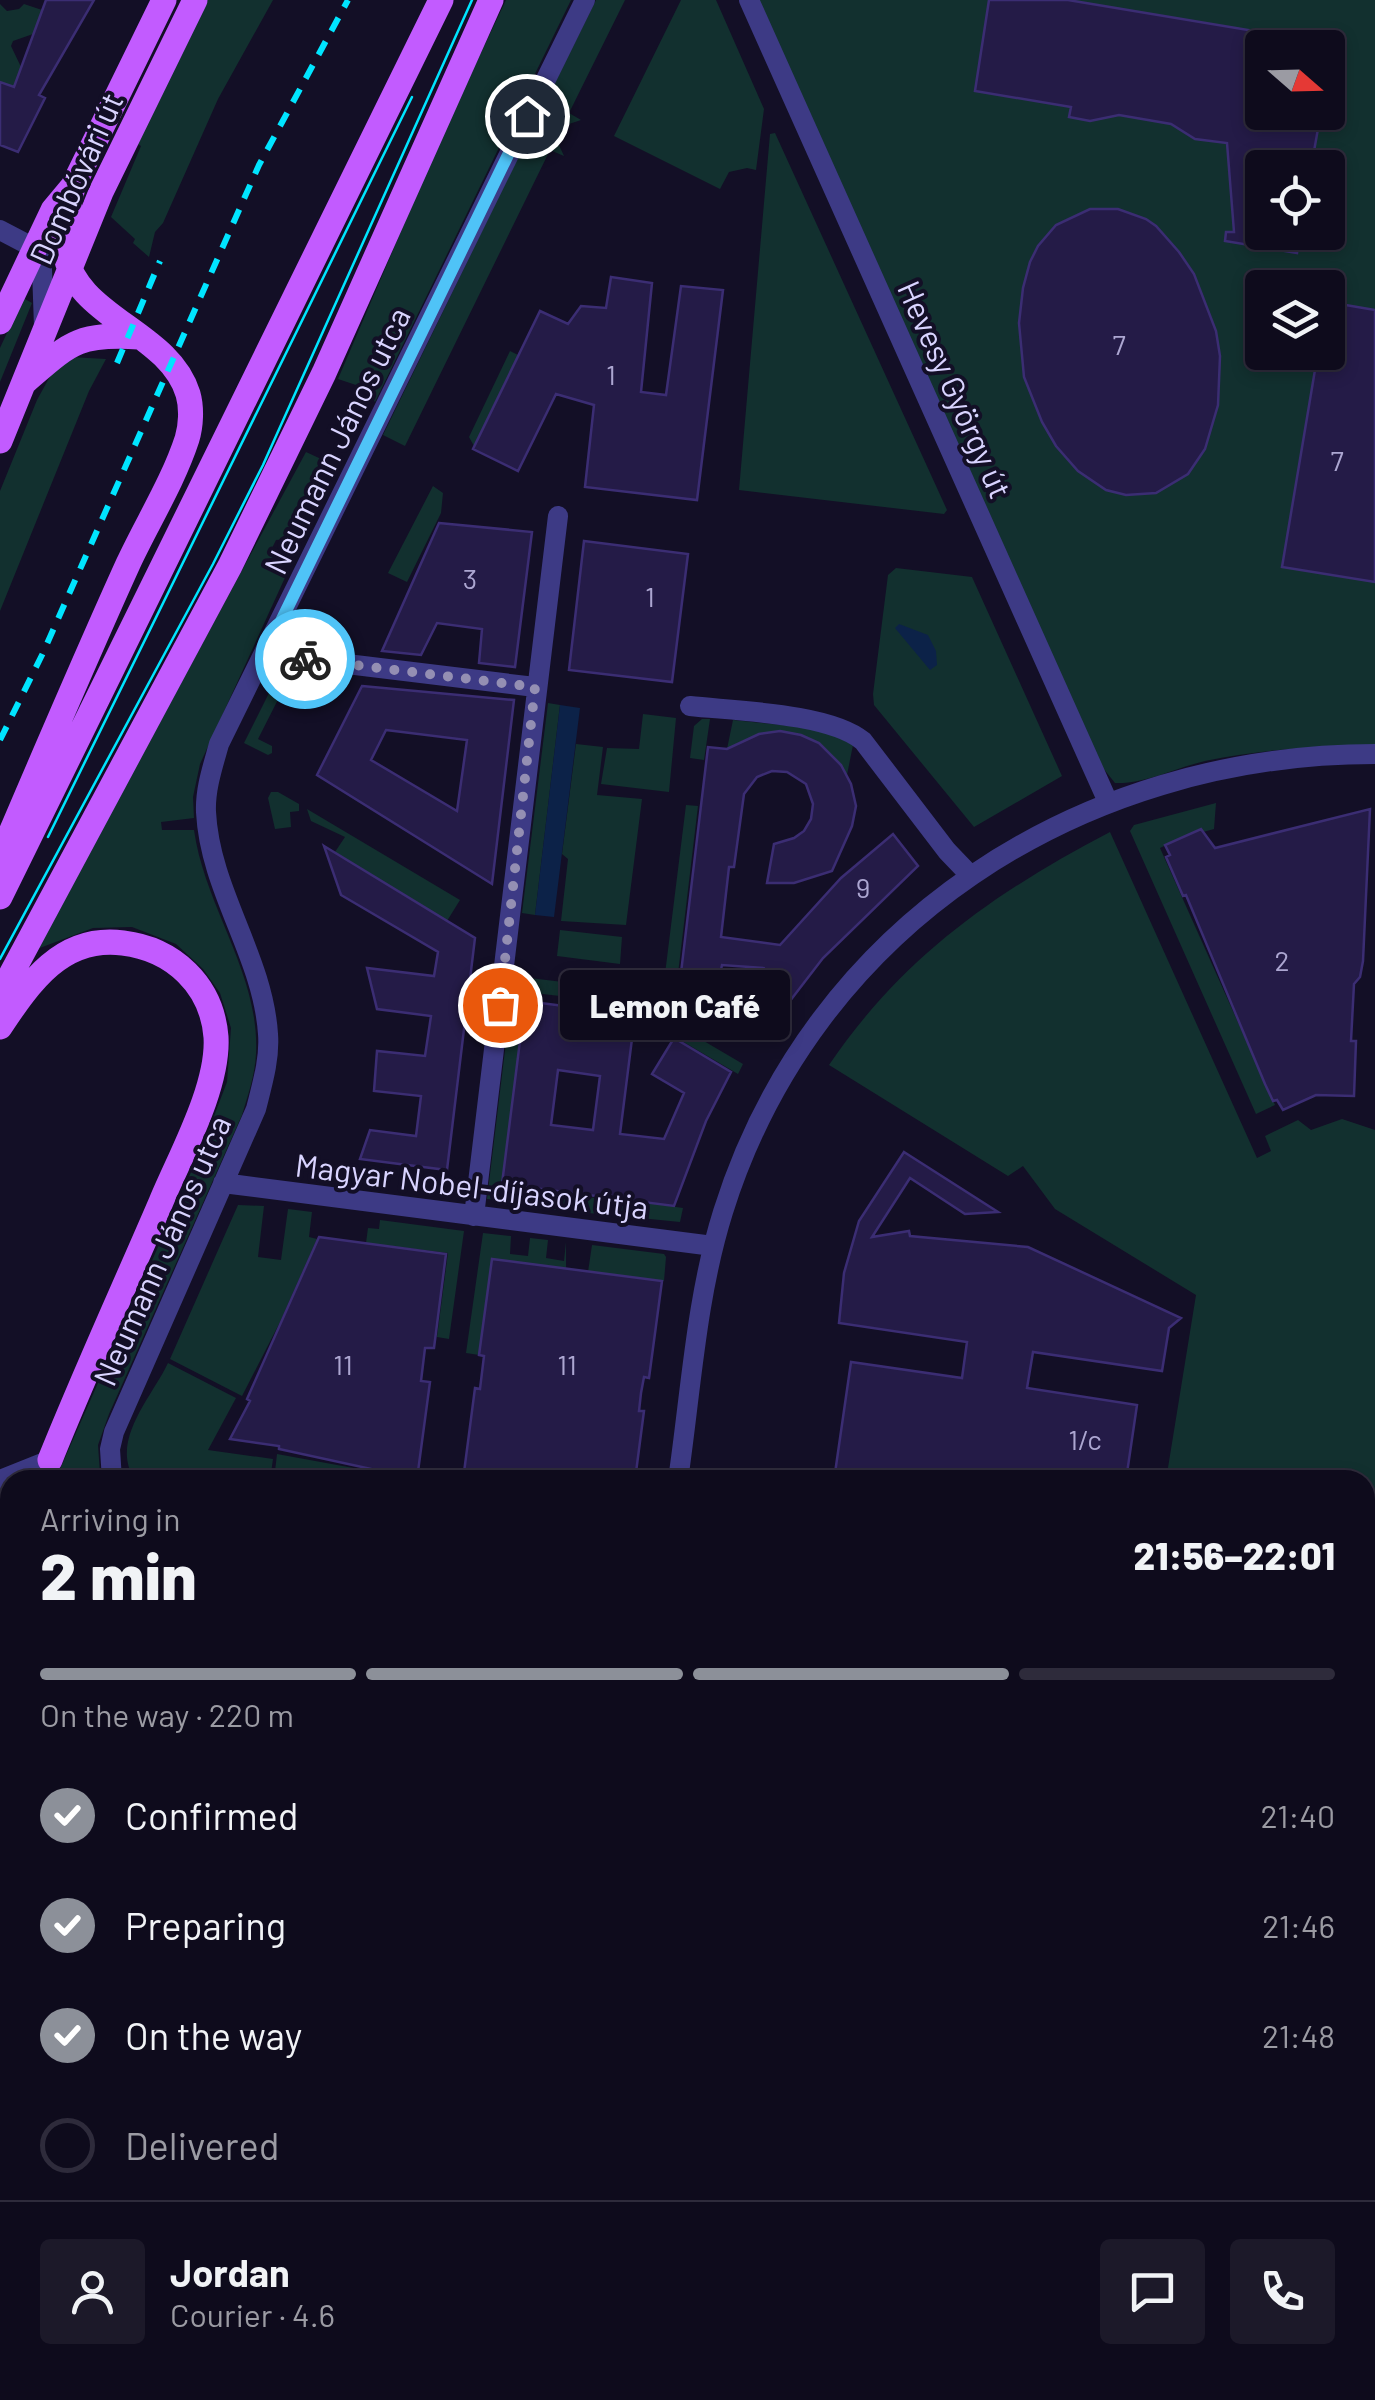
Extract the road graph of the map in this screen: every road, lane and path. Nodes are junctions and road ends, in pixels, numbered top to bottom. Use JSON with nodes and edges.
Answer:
{"nodes":[{"id":1,"x":164,"y":0,"type":"edge"},
{"id":2,"x":194,"y":0,"type":"edge"},
{"id":3,"x":441,"y":0,"type":"edge"},
{"id":4,"x":491,"y":0,"type":"edge"},
{"id":5,"x":585,"y":0,"type":"edge"},
{"id":6,"x":748,"y":0,"type":"edge"},
{"id":7,"x":74,"y":186,"type":"junction"},
{"id":8,"x":0,"y":230,"type":"edge"},
{"id":9,"x":36,"y":248,"type":"junction"},
{"id":10,"x":70,"y":267,"type":"junction"},
{"id":11,"x":0,"y":322,"type":"edge"},
{"id":12,"x":44,"y":329,"type":"junction"},
{"id":13,"x":139,"y":337,"type":"junction"},
{"id":14,"x":22,"y":384,"type":"junction"},
{"id":15,"x":0,"y":442,"type":"edge"},
{"id":16,"x":558,"y":516,"type":"dead end"},
{"id":17,"x":265,"y":654,"type":"junction"},
{"id":18,"x":535,"y":687,"type":"junction"},
{"id":19,"x":690,"y":706,"type":"dead end"},
{"id":20,"x":1375,"y":754,"type":"edge"},
{"id":21,"x":1108,"y":802,"type":"junction"},
{"id":22,"x":0,"y":858,"type":"edge"},
{"id":23,"x":970,"y":875,"type":"junction"},
{"id":24,"x":0,"y":897,"type":"edge"},
{"id":25,"x":0,"y":995,"type":"edge"},
{"id":26,"x":0,"y":1027,"type":"edge"},
{"id":27,"x":223,"y":1182,"type":"junction"},
{"id":28,"x":474,"y":1216,"type":"junction"},
{"id":29,"x":713,"y":1246,"type":"junction"},
{"id":30,"x":47,"y":1470,"type":"edge"},
{"id":31,"x":110,"y":1470,"type":"edge"},
{"id":32,"x":679,"y":1470,"type":"edge"}],
"edges":[{"from":1,"to":7,"type":"main road","name":"Dombóvári út"},
{"from":2,"to":10,"type":"main road","name":"Dombóvári út"},
{"from":3,"to":24,"type":"main road"},
{"from":4,"to":25,"type":"main road"},
{"from":5,"to":17,"type":"street","name":"Neumann János utca"},
{"from":6,"to":21,"type":"street","name":"Hevesy György út"},
{"from":7,"to":9,"type":"main road","name":"Dombóvári út"},
{"from":7,"to":10,"type":"main road"},
{"from":8,"to":9,"type":"street"},
{"from":9,"to":10,"type":"street"},
{"from":9,"to":11,"type":"main road","name":"Dombóvári út"},
{"from":9,"to":12,"type":"street"},
{"from":10,"to":12,"type":"main road","name":"Dombóvári út"},
{"from":10,"to":13,"type":"main road"},
{"from":12,"to":14,"type":"main road","name":"Dombóvári út"},
{"from":13,"to":14,"type":"main road"},
{"from":13,"to":22,"type":"main road"},
{"from":14,"to":15,"type":"main road","name":"Dombóvári út"},
{"from":16,"to":18,"type":"street"},
{"from":17,"to":18,"type":"street"},
{"from":17,"to":27,"type":"street","name":"Neumann János utca"},
{"from":18,"to":28,"type":"street"},
{"from":19,"to":23,"type":"street"},
{"from":20,"to":21,"type":"street"},
{"from":21,"to":23,"type":"street"},
{"from":23,"to":29,"type":"street"},
{"from":26,"to":30,"type":"main road"},
{"from":27,"to":28,"type":"street","name":"Magyar Nobel-díjasok útja"},
{"from":27,"to":31,"type":"street","name":"Neumann János utca"},
{"from":28,"to":29,"type":"street","name":"Magyar Nobel-díjasok útja"},
{"from":29,"to":32,"type":"street"}]}
